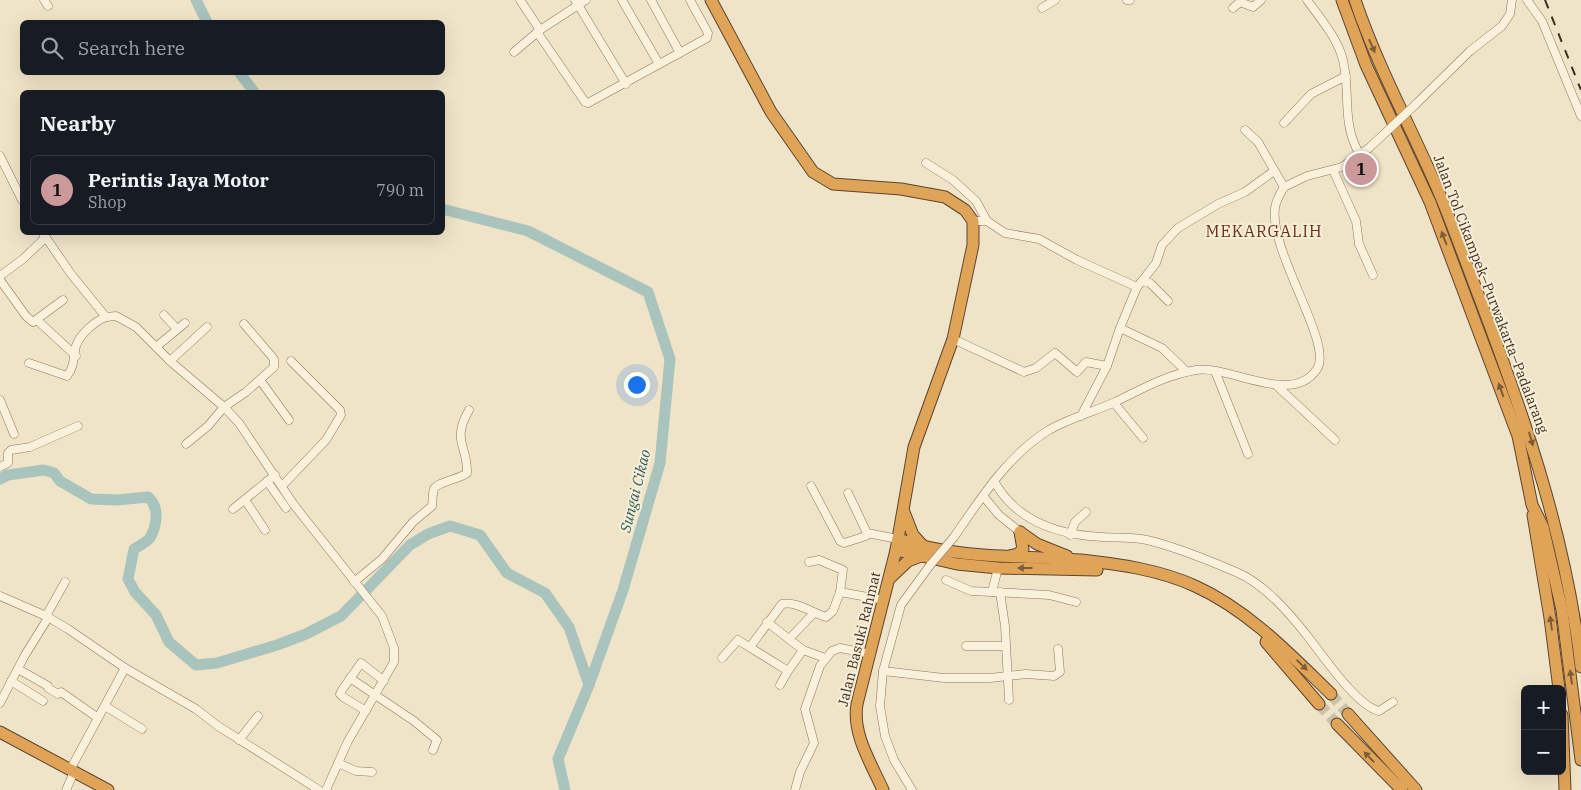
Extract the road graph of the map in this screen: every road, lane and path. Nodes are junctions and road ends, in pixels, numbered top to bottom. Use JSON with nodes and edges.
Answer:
{"nodes":[{"id":1,"x":520,"y":0,"type":"edge"},
{"id":2,"x":586,"y":0,"type":"edge"},
{"id":3,"x":622,"y":0,"type":"edge"},
{"id":4,"x":651,"y":0,"type":"edge"},
{"id":5,"x":690,"y":0,"type":"edge"},
{"id":6,"x":711,"y":0,"type":"edge"},
{"id":7,"x":1055,"y":0,"type":"edge"},
{"id":8,"x":1261,"y":0,"type":"edge"},
{"id":9,"x":1307,"y":0,"type":"edge"},
{"id":10,"x":1342,"y":0,"type":"edge"},
{"id":11,"x":1355,"y":0,"type":"edge"},
{"id":12,"x":1512,"y":0,"type":"edge"},
{"id":13,"x":1527,"y":0,"type":"edge"},
{"id":14,"x":576,"y":2,"type":"edge"},
{"id":15,"x":1042,"y":8,"type":"dead end"},
{"id":16,"x":1233,"y":8,"type":"dead end"},
{"id":17,"x":538,"y":31,"type":"junction"},
{"id":18,"x":514,"y":52,"type":"dead end"},
{"id":19,"x":680,"y":53,"type":"junction"},
{"id":20,"x":659,"y":64,"type":"junction"},
{"id":21,"x":1346,"y":76,"type":"junction"},
{"id":22,"x":626,"y":84,"type":"junction"},
{"id":23,"x":1581,"y":116,"type":"edge"},
{"id":24,"x":1284,"y":123,"type":"dead end"},
{"id":25,"x":1245,"y":130,"type":"dead end"},
{"id":26,"x":1360,"y":155,"type":"junction"},
{"id":27,"x":0,"y":156,"type":"edge"},
{"id":28,"x":926,"y":163,"type":"dead end"},
{"id":29,"x":1333,"y":170,"type":"junction"},
{"id":30,"x":1274,"y":171,"type":"junction"},
{"id":31,"x":1284,"y":187,"type":"junction"},
{"id":32,"x":20,"y":196,"type":"edge"},
{"id":33,"x":973,"y":221,"type":"junction"},
{"id":34,"x":987,"y":221,"type":"junction"},
{"id":35,"x":44,"y":235,"type":"edge"},
{"id":36,"x":1373,"y":275,"type":"dead end"},
{"id":37,"x":0,"y":276,"type":"edge"},
{"id":38,"x":0,"y":280,"type":"edge"},
{"id":39,"x":1140,"y":284,"type":"junction"},
{"id":40,"x":63,"y":300,"type":"dead end"},
{"id":41,"x":1168,"y":301,"type":"dead end"},
{"id":42,"x":164,"y":315,"type":"dead end"},
{"id":43,"x":106,"y":316,"type":"junction"},
{"id":44,"x":38,"y":320,"type":"junction"},
{"id":45,"x":185,"y":323,"type":"dead end"},
{"id":46,"x":244,"y":324,"type":"dead end"},
{"id":47,"x":207,"y":327,"type":"dead end"},
{"id":48,"x":1120,"y":328,"type":"junction"},
{"id":49,"x":177,"y":329,"type":"junction"},
{"id":50,"x":953,"y":339,"type":"junction"},
{"id":51,"x":156,"y":347,"type":"junction"},
{"id":52,"x":76,"y":356,"type":"junction"},
{"id":53,"x":170,"y":361,"type":"junction"},
{"id":54,"x":291,"y":361,"type":"dead end"},
{"id":55,"x":29,"y":363,"type":"dead end"},
{"id":56,"x":1107,"y":366,"type":"junction"},
{"id":57,"x":1215,"y":371,"type":"junction"},
{"id":58,"x":1186,"y":372,"type":"junction"},
{"id":59,"x":260,"y":380,"type":"junction"},
{"id":60,"x":1277,"y":386,"type":"junction"},
{"id":61,"x":0,"y":400,"type":"edge"},
{"id":62,"x":1114,"y":403,"type":"junction"},
{"id":63,"x":224,"y":407,"type":"junction"},
{"id":64,"x":469,"y":410,"type":"dead end"},
{"id":65,"x":1081,"y":416,"type":"junction"},
{"id":66,"x":289,"y":420,"type":"dead end"},
{"id":67,"x":78,"y":426,"type":"dead end"},
{"id":68,"x":14,"y":434,"type":"dead end"},
{"id":69,"x":1143,"y":438,"type":"dead end"},
{"id":70,"x":1335,"y":440,"type":"dead end"},
{"id":71,"x":186,"y":444,"type":"dead end"},
{"id":72,"x":1248,"y":454,"type":"dead end"},
{"id":73,"x":0,"y":467,"type":"edge"},
{"id":74,"x":275,"y":475,"type":"junction"},
{"id":75,"x":994,"y":481,"type":"junction"},
{"id":76,"x":267,"y":482,"type":"junction"},
{"id":77,"x":282,"y":486,"type":"junction"},
{"id":78,"x":811,"y":486,"type":"dead end"},
{"id":79,"x":848,"y":493,"type":"dead end"},
{"id":80,"x":984,"y":498,"type":"junction"},
{"id":81,"x":245,"y":500,"type":"junction"},
{"id":82,"x":1532,"y":505,"type":"junction"},
{"id":83,"x":286,"y":508,"type":"dead end"},
{"id":84,"x":904,"y":508,"type":"junction"},
{"id":85,"x":233,"y":510,"type":"dead end"},
{"id":86,"x":1086,"y":512,"type":"dead end"},
{"id":87,"x":265,"y":530,"type":"dead end"},
{"id":88,"x":1020,"y":532,"type":"junction"},
{"id":89,"x":867,"y":533,"type":"junction"},
{"id":90,"x":1070,"y":535,"type":"junction"},
{"id":91,"x":897,"y":544,"type":"junction"},
{"id":92,"x":926,"y":556,"type":"junction"},
{"id":93,"x":1003,"y":557,"type":"junction"},
{"id":94,"x":1082,"y":560,"type":"junction"},
{"id":95,"x":809,"y":562,"type":"dead end"},
{"id":96,"x":998,"y":568,"type":"junction"},
{"id":97,"x":889,"y":578,"type":"junction"},
{"id":98,"x":946,"y":580,"type":"dead end"},
{"id":99,"x":65,"y":582,"type":"dead end"},
{"id":100,"x":357,"y":585,"type":"junction"},
{"id":101,"x":840,"y":592,"type":"junction"},
{"id":102,"x":996,"y":592,"type":"junction"},
{"id":103,"x":0,"y":596,"type":"edge"},
{"id":104,"x":884,"y":600,"type":"junction"},
{"id":105,"x":1076,"y":602,"type":"dead end"},
{"id":106,"x":813,"y":614,"type":"junction"},
{"id":107,"x":47,"y":617,"type":"junction"},
{"id":108,"x":767,"y":622,"type":"junction"},
{"id":109,"x":790,"y":638,"type":"junction"},
{"id":110,"x":966,"y":646,"type":"dead end"},
{"id":111,"x":1005,"y":646,"type":"junction"},
{"id":112,"x":750,"y":647,"type":"junction"},
{"id":113,"x":1058,"y":649,"type":"dead end"},
{"id":114,"x":803,"y":650,"type":"junction"},
{"id":115,"x":871,"y":654,"type":"junction"},
{"id":116,"x":722,"y":658,"type":"dead end"},
{"id":117,"x":825,"y":658,"type":"junction"},
{"id":118,"x":1581,"y":667,"type":"edge"},
{"id":119,"x":18,"y":668,"type":"junction"},
{"id":120,"x":125,"y":668,"type":"junction"},
{"id":121,"x":788,"y":671,"type":"junction"},
{"id":122,"x":883,"y":671,"type":"junction"},
{"id":123,"x":1008,"y":676,"type":"junction"},
{"id":124,"x":350,"y":678,"type":"junction"},
{"id":125,"x":11,"y":680,"type":"junction"},
{"id":126,"x":384,"y":681,"type":"junction"},
{"id":127,"x":780,"y":685,"type":"dead end"},
{"id":128,"x":1558,"y":685,"type":"edge"},
{"id":129,"x":1331,"y":694,"type":"tunnel mouth"},
{"id":130,"x":376,"y":695,"type":"junction"},
{"id":131,"x":1009,"y":700,"type":"dead end"},
{"id":132,"x":43,"y":701,"type":"dead end"},
{"id":133,"x":1393,"y":702,"type":"dead end"},
{"id":134,"x":0,"y":703,"type":"edge"},
{"id":135,"x":1319,"y":704,"type":"tunnel mouth"},
{"id":136,"x":105,"y":706,"type":"junction"},
{"id":137,"x":366,"y":711,"type":"junction"},
{"id":138,"x":1348,"y":714,"type":"tunnel mouth"},
{"id":139,"x":258,"y":716,"type":"dead end"},
{"id":140,"x":98,"y":718,"type":"junction"},
{"id":141,"x":1337,"y":724,"type":"tunnel mouth"},
{"id":142,"x":142,"y":729,"type":"dead end"},
{"id":143,"x":1563,"y":730,"type":"edge"},
{"id":144,"x":0,"y":732,"type":"edge"},
{"id":145,"x":239,"y":740,"type":"junction"},
{"id":146,"x":433,"y":750,"type":"dead end"},
{"id":147,"x":1581,"y":760,"type":"edge"},
{"id":148,"x":338,"y":763,"type":"junction"},
{"id":149,"x":1396,"y":767,"type":"junction"},
{"id":150,"x":72,"y":771,"type":"junction"},
{"id":151,"x":372,"y":772,"type":"dead end"},
{"id":152,"x":66,"y":790,"type":"edge"},
{"id":153,"x":108,"y":790,"type":"edge"},
{"id":154,"x":319,"y":790,"type":"edge"},
{"id":155,"x":326,"y":790,"type":"edge"},
{"id":156,"x":795,"y":790,"type":"edge"},
{"id":157,"x":883,"y":790,"type":"edge"},
{"id":158,"x":912,"y":790,"type":"edge"},
{"id":159,"x":1402,"y":790,"type":"edge"},
{"id":160,"x":1416,"y":790,"type":"edge"},
{"id":161,"x":1422,"y":790,"type":"edge"},
{"id":162,"x":1566,"y":790,"type":"edge"}],
"edges":[{"from":1,"to":17,"type":"street"},
{"from":2,"to":14,"type":"street"},
{"from":3,"to":20,"type":"street"},
{"from":4,"to":19,"type":"street"},
{"from":5,"to":19,"type":"street"},
{"from":6,"to":33,"type":"highway"},
{"from":7,"to":15,"type":"street"},
{"from":8,"to":16,"type":"street"},
{"from":9,"to":21,"type":"street"},
{"from":82,"to":10,"type":"highway","name":"Jalan Tol Cikampek–Purwakarta–Padalarang","one_way":true},
{"from":11,"to":118,"type":"highway","name":"Jalan Tol Cikampek–Purwakarta–Padalarang","one_way":true},
{"from":12,"to":26,"type":"street","bridge":true},
{"from":13,"to":23,"type":"street"},
{"from":14,"to":17,"type":"street"},
{"from":14,"to":22,"type":"street"},
{"from":17,"to":18,"type":"street"},
{"from":17,"to":22,"type":"street"},
{"from":19,"to":20,"type":"street"},
{"from":20,"to":22,"type":"street"},
{"from":21,"to":24,"type":"street"},
{"from":21,"to":26,"type":"street"},
{"from":25,"to":30,"type":"street"},
{"from":26,"to":29,"type":"street"},
{"from":27,"to":32,"type":"street"},
{"from":28,"to":34,"type":"street"},
{"from":29,"to":31,"type":"street"},
{"from":29,"to":36,"type":"street"},
{"from":30,"to":31,"type":"street"},
{"from":30,"to":39,"type":"street"},
{"from":31,"to":60,"type":"street"},
{"from":33,"to":34,"type":"street"},
{"from":33,"to":50,"type":"highway","name":"Jalan Basuki Rahmat"},
{"from":34,"to":39,"type":"street"},
{"from":35,"to":37,"type":"street"},
{"from":35,"to":43,"type":"street"},
{"from":38,"to":44,"type":"street"},
{"from":39,"to":41,"type":"street"},
{"from":39,"to":48,"type":"street"},
{"from":40,"to":44,"type":"street"},
{"from":42,"to":49,"type":"street"},
{"from":43,"to":51,"type":"street"},
{"from":43,"to":52,"type":"street"},
{"from":44,"to":52,"type":"street"},
{"from":45,"to":49,"type":"street"},
{"from":46,"to":59,"type":"street"},
{"from":47,"to":53,"type":"street"},
{"from":48,"to":56,"type":"street"},
{"from":48,"to":58,"type":"street"},
{"from":49,"to":51,"type":"street"},
{"from":50,"to":56,"type":"street"},
{"from":50,"to":84,"type":"highway","name":"Jalan Basuki Rahmat"},
{"from":51,"to":53,"type":"street"},
{"from":52,"to":55,"type":"street"},
{"from":53,"to":63,"type":"street"},
{"from":54,"to":77,"type":"street"},
{"from":56,"to":65,"type":"street"},
{"from":57,"to":58,"type":"street"},
{"from":57,"to":60,"type":"street"},
{"from":57,"to":72,"type":"street"},
{"from":58,"to":62,"type":"street"},
{"from":59,"to":63,"type":"street"},
{"from":59,"to":66,"type":"street"},
{"from":60,"to":70,"type":"street"},
{"from":61,"to":68,"type":"street"},
{"from":62,"to":65,"type":"street"},
{"from":62,"to":69,"type":"street"},
{"from":63,"to":71,"type":"street"},
{"from":63,"to":74,"type":"street"},
{"from":64,"to":100,"type":"street"},
{"from":65,"to":75,"type":"street"},
{"from":67,"to":73,"type":"street"},
{"from":74,"to":76,"type":"street"},
{"from":74,"to":77,"type":"street"},
{"from":75,"to":80,"type":"street"},
{"from":75,"to":90,"type":"street"},
{"from":76,"to":81,"type":"street"},
{"from":76,"to":83,"type":"street"},
{"from":77,"to":100,"type":"street"},
{"from":78,"to":89,"type":"street"},
{"from":79,"to":89,"type":"street"},
{"from":80,"to":88,"type":"street"},
{"from":80,"to":92,"type":"street","bridge":true},
{"from":81,"to":85,"type":"street"},
{"from":81,"to":87,"type":"street"},
{"from":128,"to":82,"type":"highway","one_way":true},
{"from":147,"to":82,"type":"highway","name":"Jalan Tol Cikampek–Purwakarta–Padalarang","one_way":true},
{"from":84,"to":91,"type":"highway","name":"Jalan Basuki Rahmat"},
{"from":84,"to":92,"type":"highway"},
{"from":86,"to":90,"type":"street"},
{"from":88,"to":93,"type":"highway"},
{"from":88,"to":94,"type":"highway"},
{"from":89,"to":91,"type":"street"},
{"from":90,"to":133,"type":"street"},
{"from":91,"to":92,"type":"highway"},
{"from":91,"to":97,"type":"highway","name":"Jalan Basuki Rahmat"},
{"from":92,"to":93,"type":"highway"},
{"from":92,"to":96,"type":"highway"},
{"from":92,"to":97,"type":"highway"},
{"from":92,"to":122,"type":"street"},
{"from":93,"to":94,"type":"highway"},
{"from":94,"to":129,"type":"highway","one_way":true},
{"from":95,"to":101,"type":"street"},
{"from":96,"to":102,"type":"street"},
{"from":135,"to":96,"type":"highway","one_way":true},
{"from":97,"to":104,"type":"highway","name":"Jalan Basuki Rahmat"},
{"from":98,"to":102,"type":"street"},
{"from":99,"to":107,"type":"street"},
{"from":100,"to":126,"type":"street"},
{"from":101,"to":104,"type":"street"},
{"from":101,"to":106,"type":"street"},
{"from":102,"to":105,"type":"street"},
{"from":102,"to":111,"type":"street"},
{"from":103,"to":107,"type":"street"},
{"from":104,"to":115,"type":"highway","name":"Jalan Basuki Rahmat"},
{"from":106,"to":108,"type":"street"},
{"from":106,"to":109,"type":"street"},
{"from":107,"to":119,"type":"street"},
{"from":107,"to":120,"type":"street"},
{"from":108,"to":109,"type":"street"},
{"from":108,"to":112,"type":"street"},
{"from":109,"to":114,"type":"street"},
{"from":110,"to":111,"type":"street"},
{"from":111,"to":123,"type":"street"},
{"from":112,"to":116,"type":"street"},
{"from":112,"to":121,"type":"street"},
{"from":113,"to":123,"type":"street"},
{"from":114,"to":117,"type":"street"},
{"from":114,"to":121,"type":"street"},
{"from":115,"to":117,"type":"street"},
{"from":115,"to":157,"type":"highway","name":"Jalan Basuki Rahmat"},
{"from":117,"to":156,"type":"street"},
{"from":119,"to":125,"type":"street"},
{"from":119,"to":140,"type":"street"},
{"from":120,"to":136,"type":"street"},
{"from":120,"to":145,"type":"street"},
{"from":121,"to":127,"type":"street"},
{"from":122,"to":123,"type":"street"},
{"from":122,"to":158,"type":"street"},
{"from":123,"to":131,"type":"street"},
{"from":124,"to":126,"type":"street"},
{"from":124,"to":130,"type":"street"},
{"from":124,"to":137,"type":"street"},
{"from":125,"to":132,"type":"street"},
{"from":125,"to":134,"type":"street"},
{"from":126,"to":130,"type":"street"},
{"from":130,"to":137,"type":"street"},
{"from":130,"to":146,"type":"street"},
{"from":136,"to":140,"type":"street"},
{"from":136,"to":142,"type":"street"},
{"from":137,"to":148,"type":"street"},
{"from":138,"to":149,"type":"highway"},
{"from":139,"to":145,"type":"street"},
{"from":140,"to":150,"type":"street"},
{"from":159,"to":141,"type":"highway","one_way":true},
{"from":143,"to":162,"type":"highway"},
{"from":144,"to":150,"type":"highway"},
{"from":145,"to":154,"type":"street"},
{"from":148,"to":151,"type":"street"},
{"from":148,"to":155,"type":"street"},
{"from":149,"to":160,"type":"highway"},
{"from":149,"to":161,"type":"highway"},
{"from":150,"to":152,"type":"street"},
{"from":150,"to":153,"type":"highway"}]}
